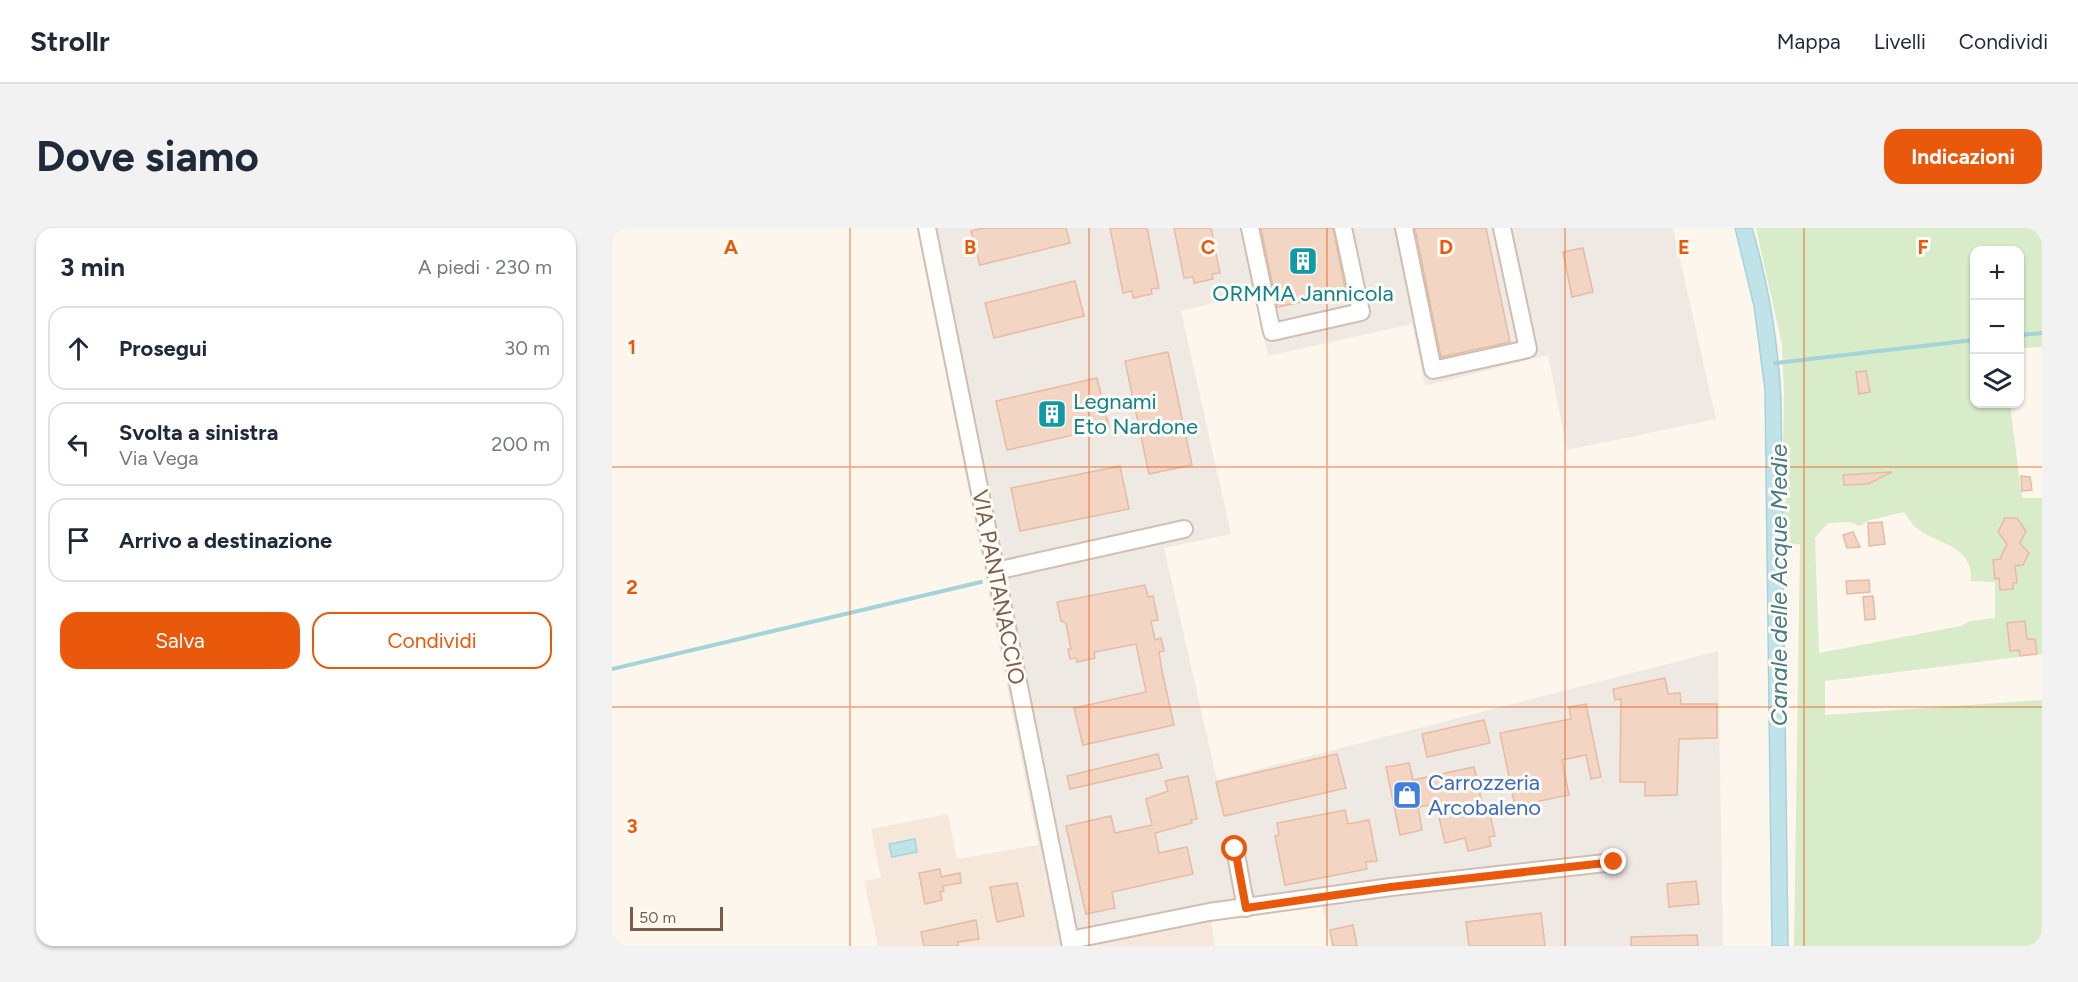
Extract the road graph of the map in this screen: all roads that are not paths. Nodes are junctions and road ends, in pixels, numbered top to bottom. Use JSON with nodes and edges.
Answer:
{"nodes":[{"id":1,"x":927,"y":228,"type":"edge"},
{"id":2,"x":1250,"y":228,"type":"edge"},
{"id":3,"x":1343,"y":228,"type":"edge"},
{"id":4,"x":1404,"y":228,"type":"edge"},
{"id":5,"x":1502,"y":228,"type":"edge"},
{"id":6,"x":1184,"y":529,"type":"dead end"},
{"id":7,"x":996,"y":571,"type":"junction"},
{"id":8,"x":1235,"y":849,"type":"dead end"},
{"id":9,"x":1614,"y":862,"type":"dead end"},
{"id":10,"x":1246,"y":908,"type":"junction"},
{"id":11,"x":1070,"y":943,"type":"edge"}],
"edges":[{"from":1,"to":7,"type":"street","name":"VIA PANTANACCIO"},
{"from":2,"to":3,"type":"street"},
{"from":4,"to":5,"type":"street"},
{"from":6,"to":7,"type":"street"},
{"from":7,"to":11,"type":"street","name":"VIA PANTANACCIO"},
{"from":8,"to":10,"type":"street"},
{"from":9,"to":10,"type":"street"},
{"from":10,"to":11,"type":"street"}]}
